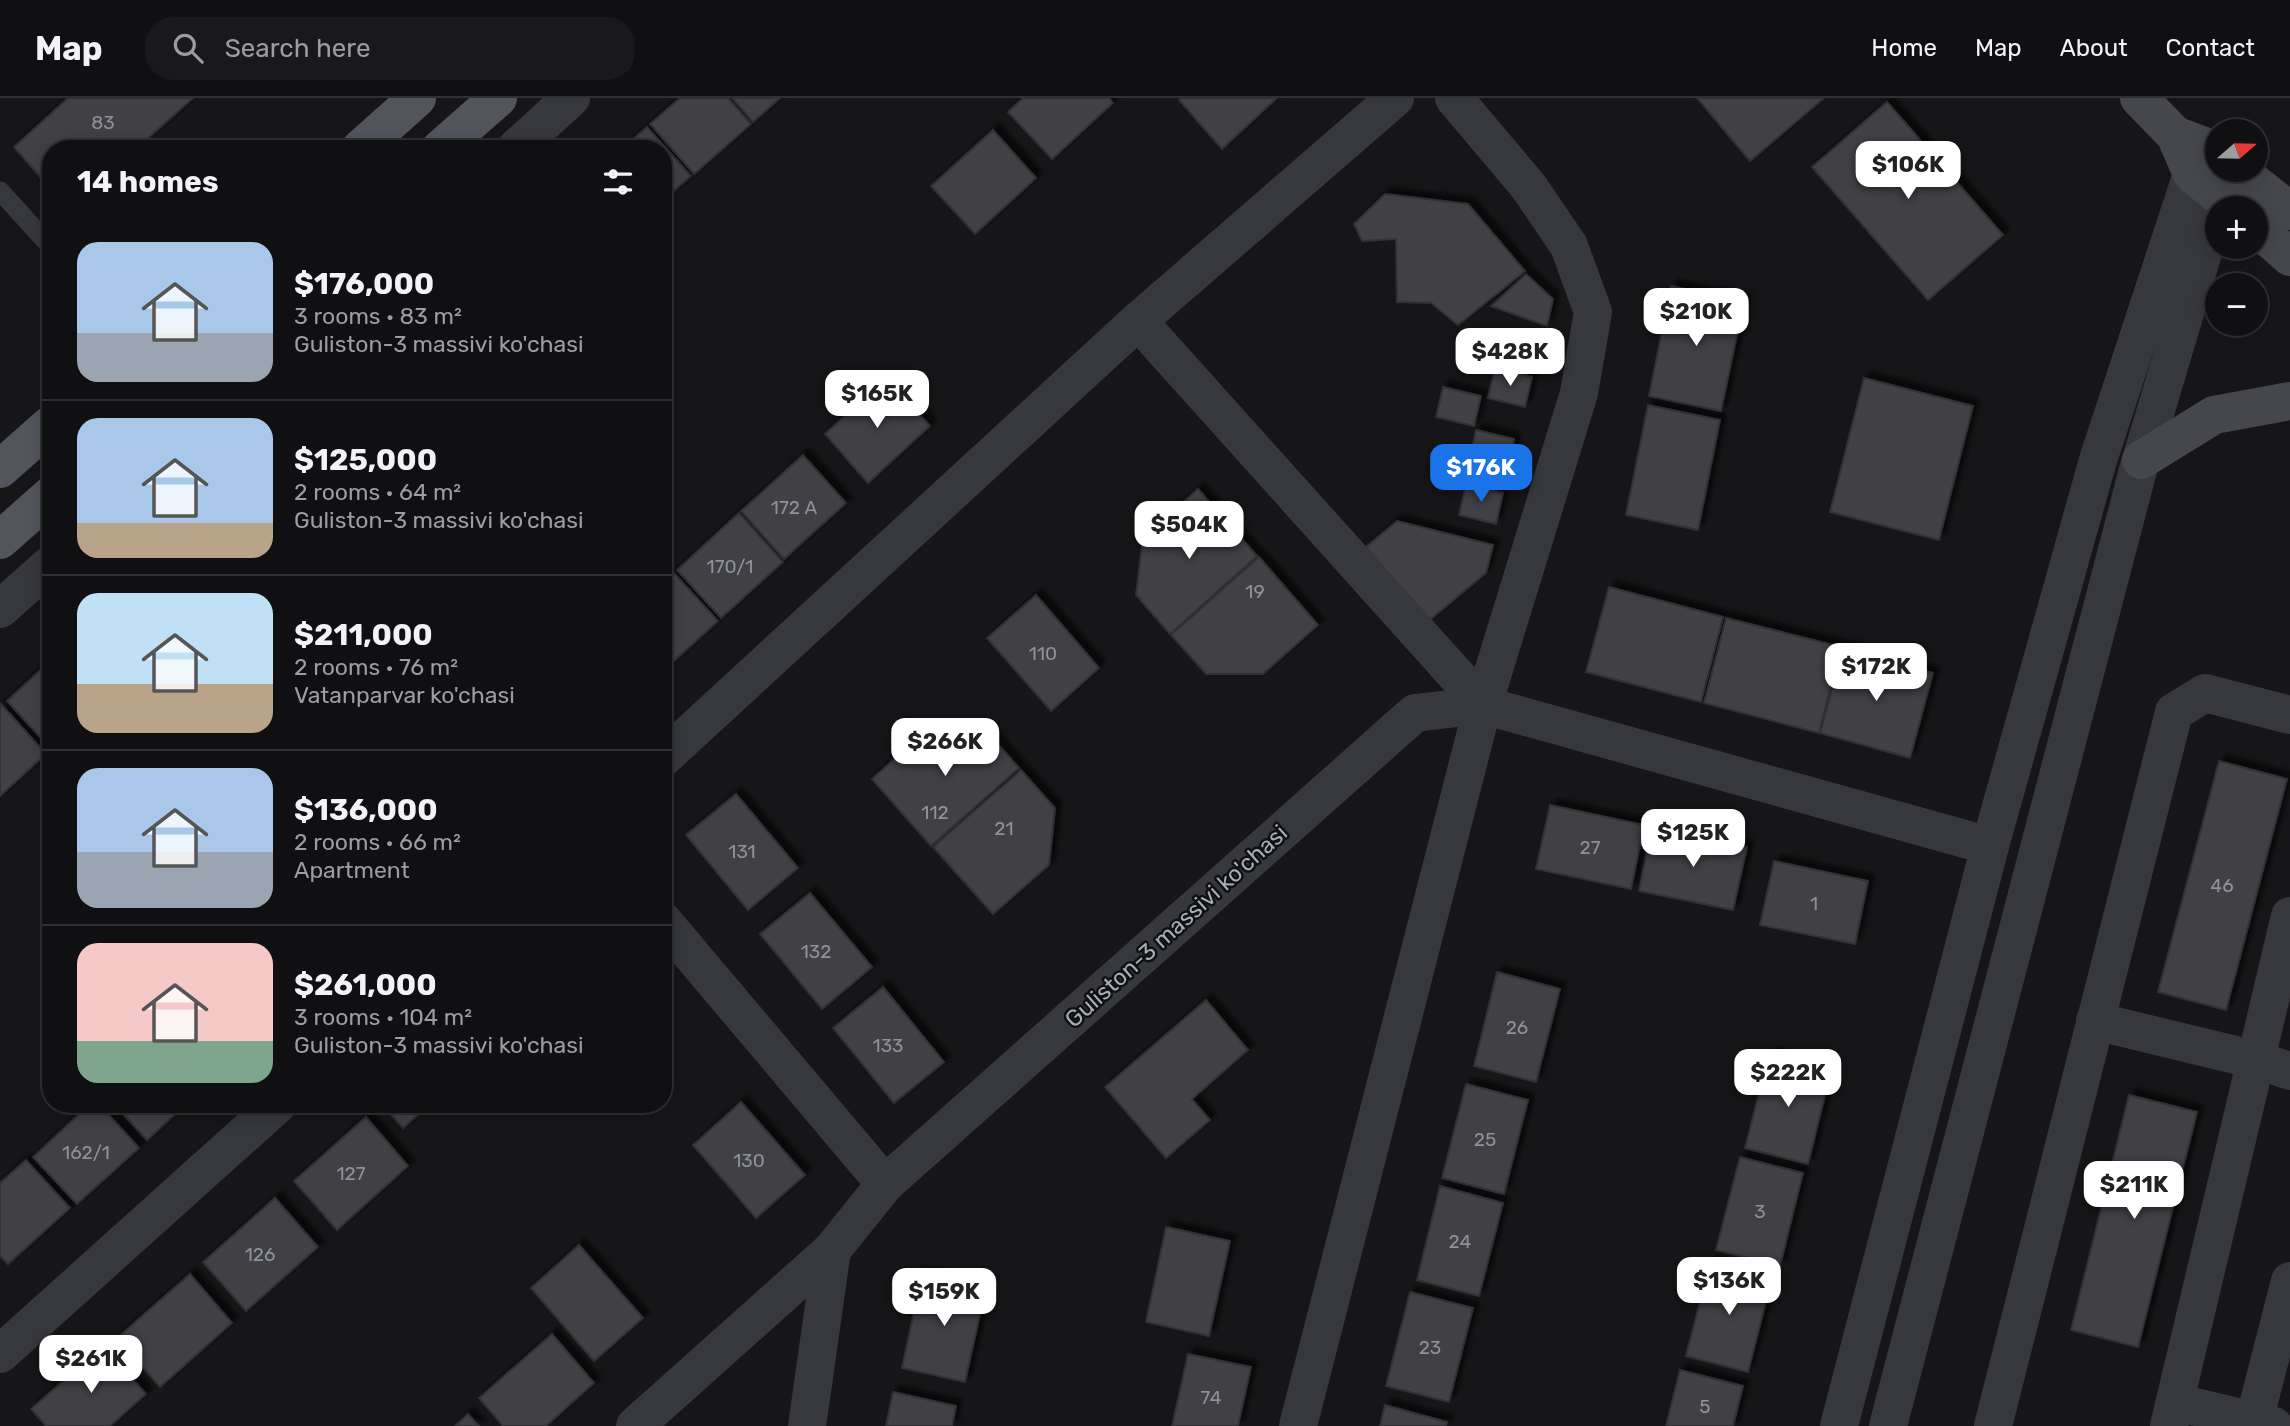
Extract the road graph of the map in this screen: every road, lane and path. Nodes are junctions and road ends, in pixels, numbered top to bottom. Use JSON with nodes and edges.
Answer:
{"nodes":[{"id":1,"x":417,"y":98,"type":"edge"},
{"id":2,"x":498,"y":98,"type":"edge"},
{"id":3,"x":571,"y":98,"type":"edge"},
{"id":4,"x":1395,"y":98,"type":"edge"},
{"id":5,"x":1454,"y":98,"type":"edge"},
{"id":6,"x":2138,"y":98,"type":"edge"},
{"id":7,"x":370,"y":140,"type":"edge"},
{"id":8,"x":450,"y":140,"type":"edge"},
{"id":9,"x":524,"y":140,"type":"edge"},
{"id":10,"x":2205,"y":160,"type":"edge"},
{"id":11,"x":2218,"y":182,"type":"edge"},
{"id":12,"x":2220,"y":182,"type":"edge"},
{"id":13,"x":2237,"y":182,"type":"edge"},
{"id":14,"x":0,"y":191,"type":"edge"},
{"id":15,"x":2290,"y":211,"type":"edge"},
{"id":16,"x":42,"y":237,"type":"edge"},
{"id":17,"x":2268,"y":238,"type":"edge"},
{"id":18,"x":2290,"y":257,"type":"edge"},
{"id":19,"x":1138,"y":321,"type":"junction"},
{"id":20,"x":2290,"y":401,"type":"edge"},
{"id":21,"x":42,"y":432,"type":"edge"},
{"id":22,"x":2141,"y":460,"type":"junction"},
{"id":23,"x":0,"y":469,"type":"edge"},
{"id":24,"x":42,"y":503,"type":"edge"},
{"id":25,"x":0,"y":542,"type":"edge"},
{"id":26,"x":42,"y":570,"type":"edge"},
{"id":27,"x":42,"y":572,"type":"edge"},
{"id":28,"x":0,"y":610,"type":"edge"},
{"id":29,"x":1483,"y":705,"type":"junction"},
{"id":30,"x":2290,"y":715,"type":"edge"},
{"id":31,"x":672,"y":750,"type":"edge"},
{"id":32,"x":1990,"y":846,"type":"junction"},
{"id":33,"x":2290,"y":916,"type":"edge"},
{"id":34,"x":672,"y":932,"type":"edge"},
{"id":35,"x":2095,"y":1021,"type":"junction"},
{"id":36,"x":2273,"y":1066,"type":"edge"},
{"id":37,"x":268,"y":1113,"type":"edge"},
{"id":38,"x":886,"y":1184,"type":"junction"},
{"id":39,"x":832,"y":1250,"type":"junction"},
{"id":40,"x":2290,"y":1281,"type":"edge"},
{"id":41,"x":0,"y":1354,"type":"edge"},
{"id":42,"x":2172,"y":1414,"type":"edge"},
{"id":43,"x":2264,"y":1424,"type":"edge"},
{"id":44,"x":635,"y":1426,"type":"edge"},
{"id":45,"x":807,"y":1426,"type":"edge"},
{"id":46,"x":1298,"y":1426,"type":"edge"},
{"id":47,"x":1839,"y":1426,"type":"edge"},
{"id":48,"x":1888,"y":1426,"type":"edge"},
{"id":49,"x":1993,"y":1426,"type":"edge"}],
"edges":[{"from":1,"to":7,"type":"main road"},
{"from":2,"to":8,"type":"main road"},
{"from":3,"to":9,"type":"street"},
{"from":4,"to":19,"type":"street"},
{"from":5,"to":29,"type":"street"},
{"from":6,"to":10,"type":"main road"},
{"from":11,"to":32,"type":"street"},
{"from":12,"to":22,"type":"street"},
{"from":13,"to":15,"type":"main road"},
{"from":14,"to":16,"type":"lane"},
{"from":17,"to":18,"type":"main road"},
{"from":19,"to":29,"type":"street"},
{"from":19,"to":31,"type":"street"},
{"from":20,"to":22,"type":"main road"},
{"from":21,"to":23,"type":"main road"},
{"from":22,"to":48,"type":"street"},
{"from":24,"to":25,"type":"main road"},
{"from":25,"to":26,"type":"street"},
{"from":27,"to":28,"type":"street"},
{"from":29,"to":32,"type":"street"},
{"from":29,"to":38,"type":"street","name":"Guliston-3 massivi ko'chasi"},
{"from":29,"to":46,"type":"street"},
{"from":30,"to":35,"type":"street"},
{"from":32,"to":47,"type":"street"},
{"from":33,"to":36,"type":"street"},
{"from":34,"to":38,"type":"street"},
{"from":35,"to":36,"type":"street"},
{"from":35,"to":49,"type":"street"},
{"from":36,"to":42,"type":"street"},
{"from":37,"to":41,"type":"street"},
{"from":38,"to":39,"type":"street","name":"Guliston-3 massivi ko'chasi"},
{"from":39,"to":44,"type":"street","name":"Guliston-3 massivi ko'chasi"},
{"from":39,"to":45,"type":"street"},
{"from":40,"to":43,"type":"street"},
{"from":42,"to":43,"type":"street"}]}
